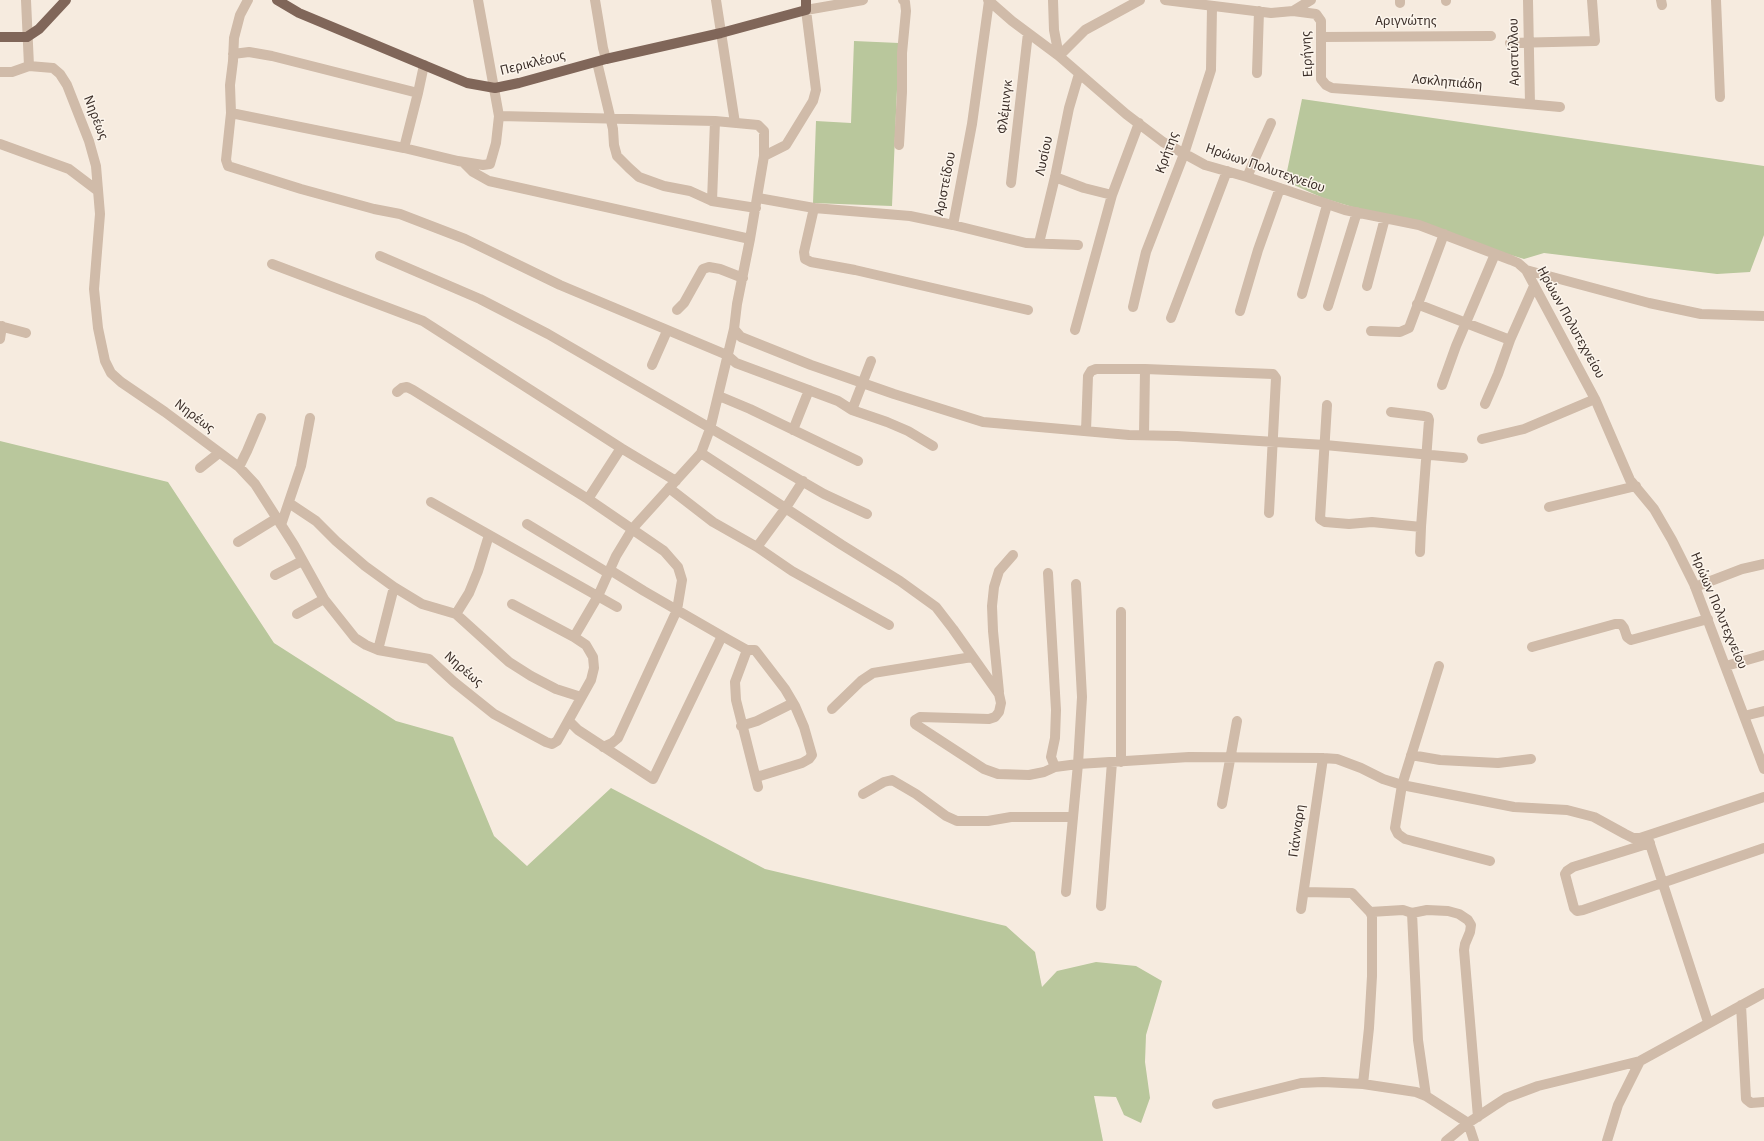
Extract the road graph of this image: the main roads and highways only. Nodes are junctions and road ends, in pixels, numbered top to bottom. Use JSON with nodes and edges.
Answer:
{"nodes":[{"id":1,"x":66,"y":0,"type":"edge"},
{"id":2,"x":277,"y":0,"type":"edge"},
{"id":3,"x":806,"y":5,"type":"edge"},
{"id":4,"x":0,"y":37,"type":"edge"}],
"edges":[{"from":1,"to":4,"type":"main road"},
{"from":2,"to":3,"type":"main road","name":"Περικλέους"}]}
